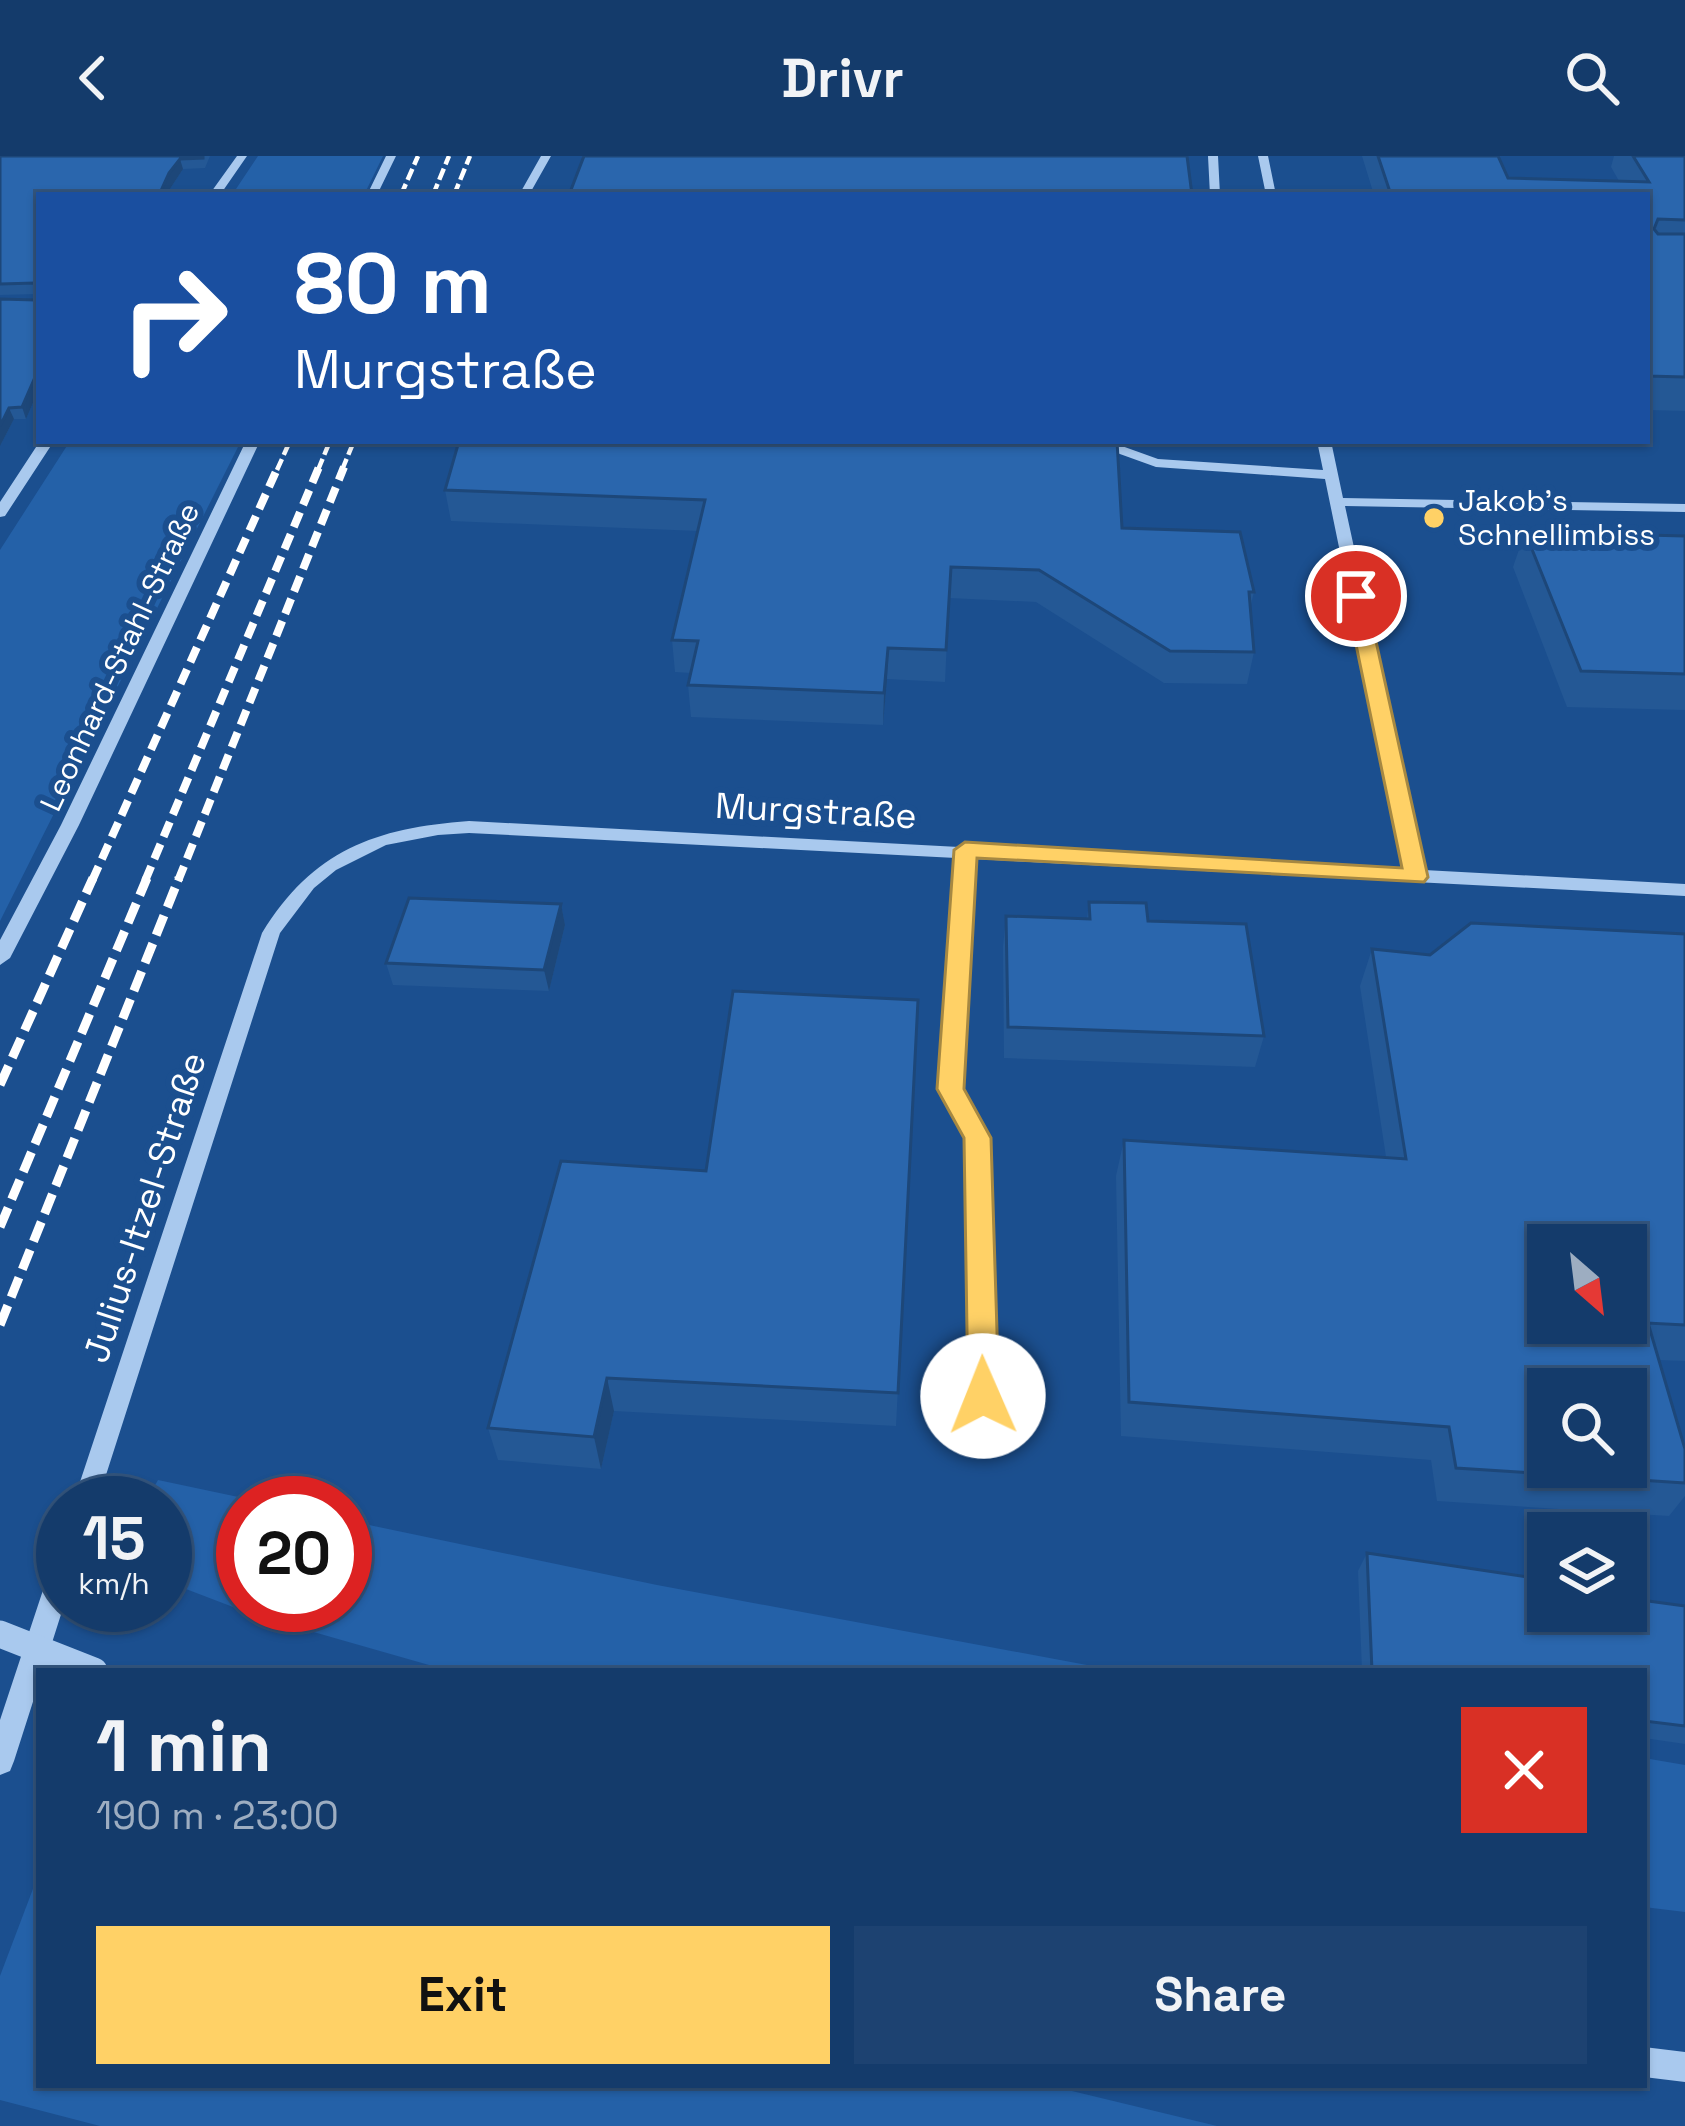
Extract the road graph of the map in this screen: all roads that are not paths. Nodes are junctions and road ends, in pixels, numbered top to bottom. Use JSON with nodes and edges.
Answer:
{"nodes":[{"id":1,"x":242,"y":156,"type":"edge"},
{"id":2,"x":391,"y":156,"type":"edge"},
{"id":3,"x":546,"y":156,"type":"edge"},
{"id":4,"x":1213,"y":156,"type":"edge"},
{"id":5,"x":1263,"y":156,"type":"edge"},
{"id":6,"x":216,"y":192,"type":"edge"},
{"id":7,"x":373,"y":192,"type":"edge"},
{"id":8,"x":526,"y":192,"type":"edge"},
{"id":9,"x":1215,"y":192,"type":"edge"},
{"id":10,"x":1270,"y":192,"type":"edge"},
{"id":11,"x":44,"y":444,"type":"edge"},
{"id":12,"x":252,"y":444,"type":"edge"},
{"id":13,"x":1086,"y":444,"type":"edge"},
{"id":14,"x":1325,"y":444,"type":"edge"},
{"id":15,"x":1331,"y":475,"type":"junction"},
{"id":16,"x":1336,"y":502,"type":"junction"},
{"id":17,"x":1685,"y":508,"type":"edge"},
{"id":18,"x":0,"y":513,"type":"edge"},
{"id":19,"x":965,"y":850,"type":"junction"},
{"id":20,"x":1416,"y":877,"type":"junction"},
{"id":21,"x":1685,"y":890,"type":"edge"},
{"id":22,"x":271,"y":933,"type":"joint"},
{"id":23,"x":0,"y":958,"type":"edge"},
{"id":24,"x":983,"y":1396,"type":"dead end"},
{"id":25,"x":94,"y":1476,"type":"edge"},
{"id":26,"x":42,"y":1632,"type":"edge"},
{"id":27,"x":0,"y":1634,"type":"edge"},
{"id":28,"x":86,"y":1668,"type":"edge"},
{"id":29,"x":0,"y":1761,"type":"edge"},
{"id":30,"x":1647,"y":2062,"type":"edge"},
{"id":31,"x":1685,"y":2067,"type":"edge"}],
"edges":[{"from":1,"to":6,"type":"street"},
{"from":2,"to":7,"type":"street"},
{"from":3,"to":8,"type":"street"},
{"from":4,"to":9,"type":"street"},
{"from":5,"to":10,"type":"street"},
{"from":11,"to":18,"type":"street"},
{"from":12,"to":23,"type":"street","name":"Leonhard-Stahl-Straße"},
{"from":13,"to":15,"type":"street"},
{"from":14,"to":15,"type":"street"},
{"from":15,"to":16,"type":"street"},
{"from":16,"to":17,"type":"street"},
{"from":16,"to":20,"type":"street"},
{"from":19,"to":20,"type":"street","name":"Murgstraße"},
{"from":19,"to":22,"type":"street","name":"Murgstraße"},
{"from":19,"to":24,"type":"street"},
{"from":20,"to":21,"type":"street","name":"Murgstraße"},
{"from":22,"to":25,"type":"street","name":"Julius-Itzel-Straße"},
{"from":26,"to":29,"type":"street"},
{"from":27,"to":28,"type":"street","bridge":true},
{"from":30,"to":31,"type":"street"}]}
